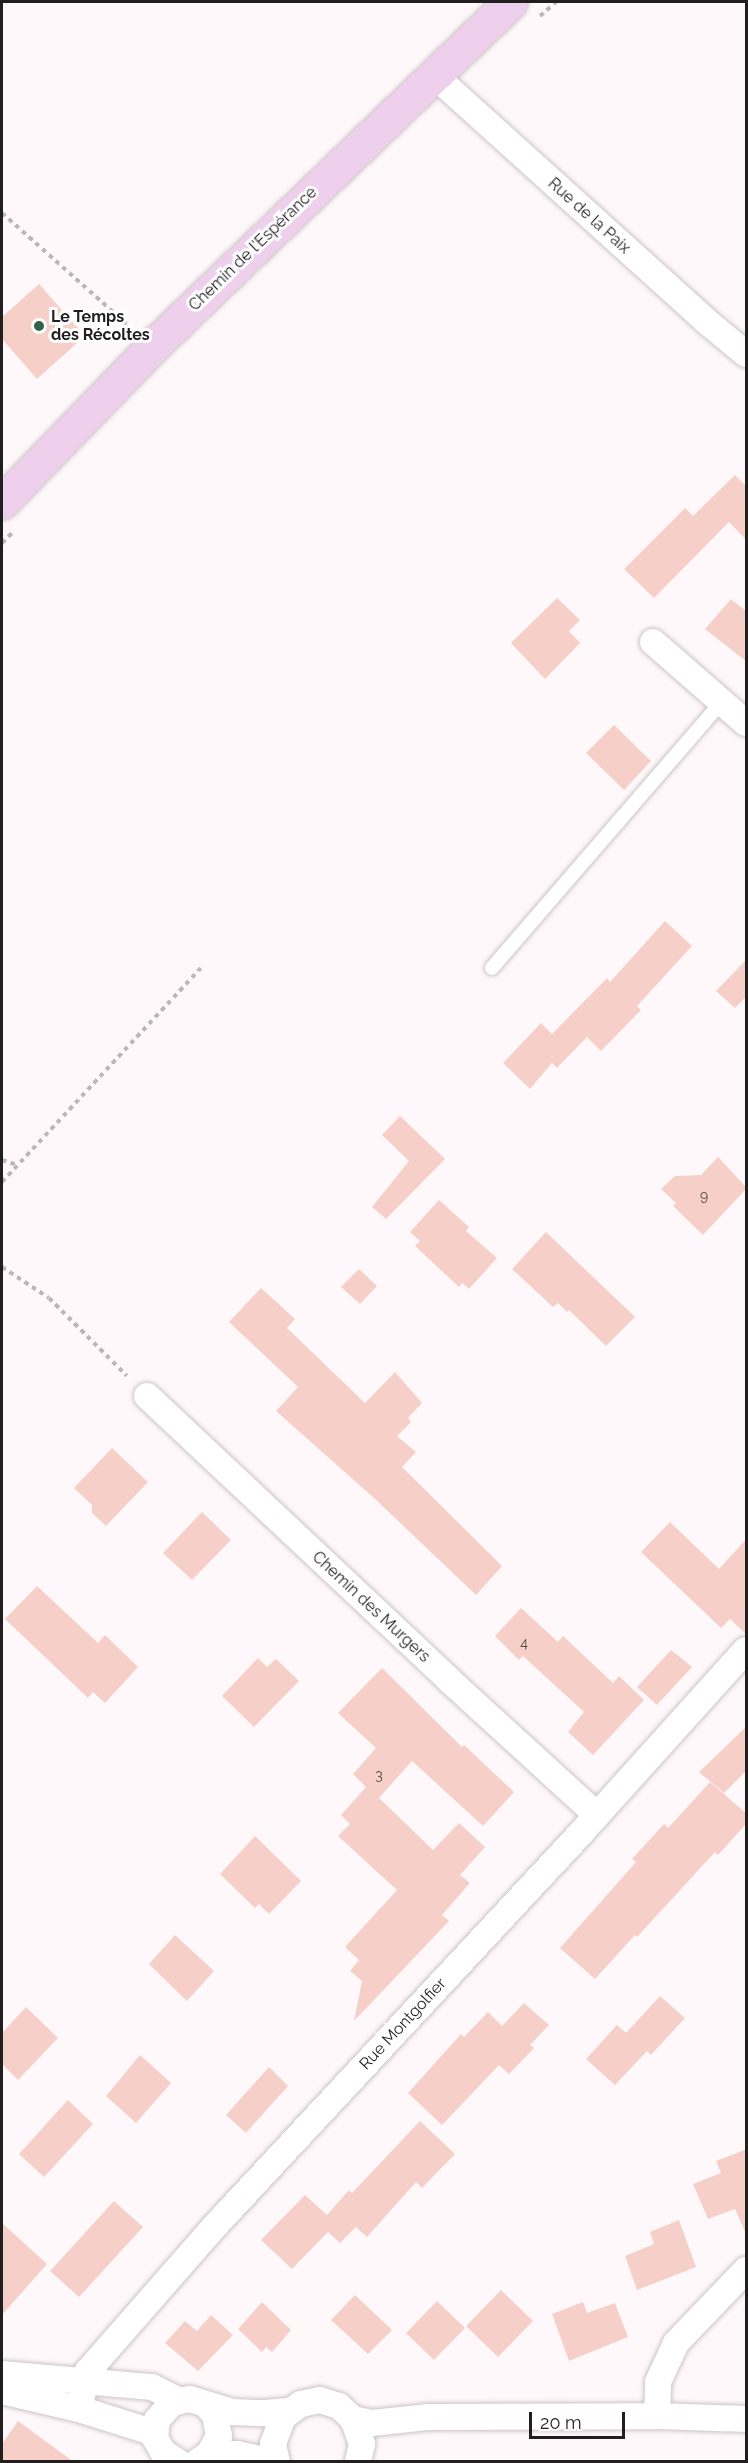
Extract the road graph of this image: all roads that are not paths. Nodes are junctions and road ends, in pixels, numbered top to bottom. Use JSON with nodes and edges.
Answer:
{"nodes":[{"id":1,"x":510,"y":2,"type":"edge"},
{"id":2,"x":434,"y":75,"type":"junction"},
{"id":3,"x":747,"y":354,"type":"edge"},
{"id":4,"x":2,"y":502,"type":"edge"},
{"id":5,"x":653,"y":642,"type":"dead end"},
{"id":6,"x":722,"y":702,"type":"junction"},
{"id":7,"x":747,"y":723,"type":"edge"},
{"id":8,"x":492,"y":968,"type":"dead end"},
{"id":9,"x":147,"y":1396,"type":"road end"},
{"id":10,"x":747,"y":1650,"type":"edge"},
{"id":11,"x":597,"y":1815,"type":"junction"},
{"id":12,"x":747,"y":2270,"type":"edge"},
{"id":13,"x":2,"y":2374,"type":"edge"},
{"id":14,"x":85,"y":2380,"type":"junction"},
{"id":15,"x":2,"y":2391,"type":"edge"},
{"id":16,"x":178,"y":2400,"type":"junction"},
{"id":17,"x":207,"y":2406,"type":"junction"},
{"id":18,"x":79,"y":2409,"type":"junction"},
{"id":19,"x":289,"y":2411,"type":"junction"},
{"id":20,"x":657,"y":2416,"type":"junction"},
{"id":21,"x":353,"y":2419,"type":"junction"},
{"id":22,"x":747,"y":2419,"type":"edge"},
{"id":23,"x":155,"y":2433,"type":"junction"},
{"id":24,"x":203,"y":2458,"type":"edge"},
{"id":25,"x":178,"y":2462,"type":"edge"},
{"id":26,"x":276,"y":2462,"type":"edge"},
{"id":27,"x":358,"y":2462,"type":"edge"}],
"edges":[{"from":1,"to":2,"type":"street","name":"Chemin de l'Espérance"},
{"from":2,"to":3,"type":"street","name":"Rue de la Paix"},
{"from":2,"to":4,"type":"street","name":"Chemin de l'Espérance"},
{"from":5,"to":6,"type":"street"},
{"from":6,"to":7,"type":"street"},
{"from":6,"to":8,"type":"lane"},
{"from":9,"to":11,"type":"street","name":"Chemin des Murgers"},
{"from":10,"to":11,"type":"street","name":"Rue Montgolfier"},
{"from":11,"to":14,"type":"street","name":"Rue Montgolfier"},
{"from":12,"to":20,"type":"street"},
{"from":13,"to":14,"type":"street"},
{"from":14,"to":16,"type":"street"},
{"from":14,"to":18,"type":"street","name":"Rue Montgolfier"},
{"from":15,"to":18,"type":"street"},
{"from":16,"to":17,"type":"street"},
{"from":16,"to":23,"type":"street"},
{"from":17,"to":19,"type":"street"},
{"from":17,"to":24,"type":"street"},
{"from":18,"to":23,"type":"street"},
{"from":19,"to":21,"type":"street"},
{"from":19,"to":26,"type":"street"},
{"from":20,"to":21,"type":"street"},
{"from":20,"to":22,"type":"street"},
{"from":21,"to":27,"type":"street"},
{"from":23,"to":25,"type":"street"},
{"from":24,"to":26,"type":"street"}]}
